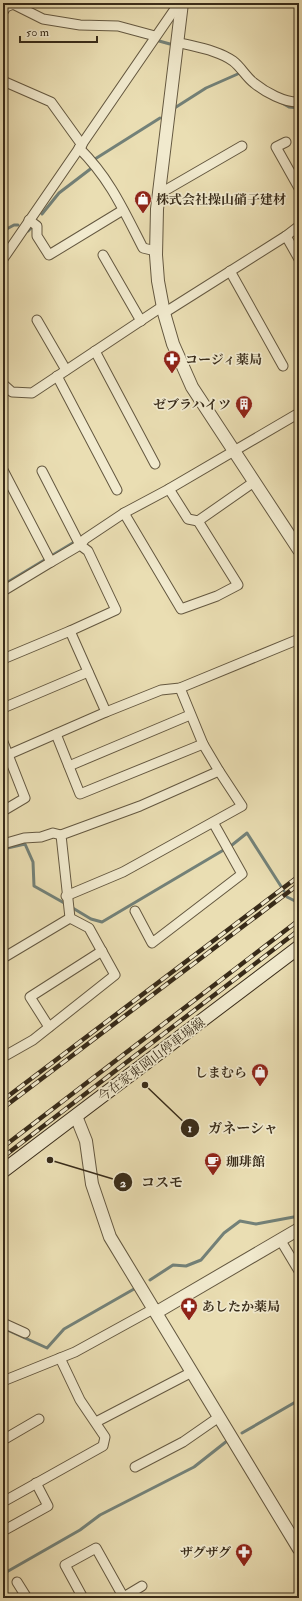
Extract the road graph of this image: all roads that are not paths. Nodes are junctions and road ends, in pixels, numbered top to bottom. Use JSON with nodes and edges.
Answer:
{"nodes":[{"id":1,"x":178,"y":3,"type":"edge"},
{"id":2,"x":182,"y":3,"type":"edge"},
{"id":3,"x":7,"y":7,"type":"edge"},
{"id":4,"x":155,"y":36,"type":"junction"},
{"id":5,"x":177,"y":42,"type":"junction"},
{"id":6,"x":3,"y":81,"type":"edge"},
{"id":7,"x":299,"y":102,"type":"edge"},
{"id":8,"x":286,"y":142,"type":"dead end"},
{"id":9,"x":80,"y":146,"type":"junction"},
{"id":10,"x":242,"y":146,"type":"dead end"},
{"id":11,"x":299,"y":188,"type":"edge"},
{"id":12,"x":159,"y":194,"type":"junction"},
{"id":13,"x":123,"y":210,"type":"junction"},
{"id":14,"x":29,"y":220,"type":"junction"},
{"id":15,"x":299,"y":226,"type":"edge"},
{"id":16,"x":286,"y":236,"type":"junction"},
{"id":17,"x":156,"y":251,"type":"junction"},
{"id":18,"x":103,"y":255,"type":"dead end"},
{"id":19,"x":3,"y":259,"type":"edge"},
{"id":20,"x":299,"y":259,"type":"edge"},
{"id":21,"x":230,"y":271,"type":"junction"},
{"id":22,"x":164,"y":310,"type":"junction"},
{"id":23,"x":38,"y":320,"type":"dead end"},
{"id":24,"x":141,"y":321,"type":"junction"},
{"id":25,"x":95,"y":351,"type":"junction"},
{"id":26,"x":283,"y":366,"type":"dead end"},
{"id":27,"x":66,"y":370,"type":"junction"},
{"id":28,"x":57,"y":376,"type":"junction"},
{"id":29,"x":3,"y":384,"type":"edge"},
{"id":30,"x":299,"y":413,"type":"edge"},
{"id":31,"x":234,"y":452,"type":"junction"},
{"id":32,"x":155,"y":464,"type":"dead end"},
{"id":33,"x":3,"y":470,"type":"edge"},
{"id":34,"x":42,"y":472,"type":"dead end"},
{"id":35,"x":254,"y":482,"type":"junction"},
{"id":36,"x":117,"y":490,"type":"dead end"},
{"id":37,"x":170,"y":490,"type":"junction"},
{"id":38,"x":124,"y":513,"type":"junction"},
{"id":39,"x":198,"y":521,"type":"junction"},
{"id":40,"x":78,"y":542,"type":"junction"},
{"id":41,"x":299,"y":550,"type":"edge"},
{"id":42,"x":49,"y":559,"type":"junction"},
{"id":43,"x":3,"y":591,"type":"edge"},
{"id":44,"x":70,"y":631,"type":"junction"},
{"id":45,"x":299,"y":639,"type":"edge"},
{"id":46,"x":3,"y":659,"type":"edge"},
{"id":47,"x":88,"y":672,"type":"junction"},
{"id":48,"x":180,"y":688,"type":"junction"},
{"id":49,"x":3,"y":708,"type":"edge"},
{"id":50,"x":106,"y":712,"type":"junction"},
{"id":51,"x":190,"y":715,"type":"junction"},
{"id":52,"x":56,"y":734,"type":"junction"},
{"id":53,"x":3,"y":742,"type":"edge"},
{"id":54,"x":203,"y":744,"type":"junction"},
{"id":55,"x":6,"y":756,"type":"edge"},
{"id":56,"x":69,"y":766,"type":"junction"},
{"id":57,"x":219,"y":771,"type":"junction"},
{"id":58,"x":3,"y":812,"type":"edge"},
{"id":59,"x":214,"y":824,"type":"junction"},
{"id":60,"x":61,"y":835,"type":"junction"},
{"id":61,"x":3,"y":844,"type":"edge"},
{"id":62,"x":67,"y":902,"type":"junction"},
{"id":63,"x":135,"y":911,"type":"dead end"},
{"id":64,"x":70,"y":918,"type":"junction"},
{"id":65,"x":299,"y":947,"type":"edge"},
{"id":66,"x":102,"y":951,"type":"junction"},
{"id":67,"x":3,"y":958,"type":"edge"},
{"id":68,"x":49,"y":1027,"type":"junction"},
{"id":69,"x":5,"y":1052,"type":"edge"},
{"id":70,"x":76,"y":1116,"type":"junction"},
{"id":71,"x":3,"y":1171,"type":"edge"},
{"id":72,"x":299,"y":1229,"type":"edge"},
{"id":73,"x":281,"y":1241,"type":"junction"},
{"id":74,"x":299,"y":1271,"type":"edge"},
{"id":75,"x":156,"y":1310,"type":"junction"},
{"id":76,"x":3,"y":1323,"type":"edge"},
{"id":77,"x":25,"y":1333,"type":"dead end"},
{"id":78,"x":60,"y":1358,"type":"junction"},
{"id":79,"x":192,"y":1372,"type":"junction"},
{"id":80,"x":3,"y":1381,"type":"edge"},
{"id":81,"x":219,"y":1417,"type":"junction"},
{"id":82,"x":39,"y":1419,"type":"dead end"},
{"id":83,"x":96,"y":1422,"type":"junction"},
{"id":84,"x":3,"y":1440,"type":"edge"},
{"id":85,"x":135,"y":1467,"type":"dead end"},
{"id":86,"x":36,"y":1484,"type":"junction"},
{"id":87,"x":3,"y":1502,"type":"edge"},
{"id":88,"x":3,"y":1531,"type":"edge"},
{"id":89,"x":299,"y":1548,"type":"edge"},
{"id":90,"x":17,"y":1582,"type":"dead end"},
{"id":91,"x":142,"y":1586,"type":"dead end"},
{"id":92,"x":27,"y":1598,"type":"edge"},
{"id":93,"x":83,"y":1598,"type":"edge"},
{"id":94,"x":123,"y":1598,"type":"edge"}],
"edges":[{"from":1,"to":4,"type":"street"},
{"from":2,"to":5,"type":"street"},
{"from":3,"to":4,"type":"street"},
{"from":4,"to":9,"type":"street"},
{"from":5,"to":7,"type":"street"},
{"from":5,"to":12,"type":"street"},
{"from":6,"to":9,"type":"street"},
{"from":8,"to":11,"type":"street"},
{"from":9,"to":13,"type":"street"},
{"from":9,"to":14,"type":"street"},
{"from":10,"to":12,"type":"street"},
{"from":12,"to":17,"type":"street"},
{"from":13,"to":14,"type":"street"},
{"from":13,"to":17,"type":"street"},
{"from":14,"to":19,"type":"street"},
{"from":15,"to":16,"type":"street"},
{"from":16,"to":20,"type":"street"},
{"from":16,"to":21,"type":"street"},
{"from":17,"to":22,"type":"street"},
{"from":18,"to":24,"type":"street"},
{"from":21,"to":22,"type":"street"},
{"from":21,"to":26,"type":"street"},
{"from":22,"to":24,"type":"street"},
{"from":22,"to":31,"type":"street"},
{"from":23,"to":27,"type":"street"},
{"from":24,"to":25,"type":"street"},
{"from":25,"to":27,"type":"street"},
{"from":25,"to":32,"type":"street"},
{"from":27,"to":28,"type":"street"},
{"from":28,"to":29,"type":"street"},
{"from":28,"to":36,"type":"street"},
{"from":30,"to":31,"type":"street"},
{"from":31,"to":35,"type":"street"},
{"from":31,"to":37,"type":"street"},
{"from":33,"to":42,"type":"street"},
{"from":34,"to":40,"type":"street"},
{"from":35,"to":39,"type":"street"},
{"from":35,"to":41,"type":"street"},
{"from":37,"to":38,"type":"street"},
{"from":37,"to":39,"type":"street"},
{"from":38,"to":39,"type":"street"},
{"from":38,"to":40,"type":"street"},
{"from":40,"to":42,"type":"street"},
{"from":40,"to":44,"type":"street"},
{"from":42,"to":43,"type":"street"},
{"from":44,"to":46,"type":"street"},
{"from":44,"to":47,"type":"street"},
{"from":45,"to":48,"type":"street"},
{"from":47,"to":49,"type":"street"},
{"from":47,"to":50,"type":"street"},
{"from":48,"to":50,"type":"street"},
{"from":48,"to":51,"type":"street"},
{"from":50,"to":52,"type":"street"},
{"from":51,"to":54,"type":"street"},
{"from":51,"to":56,"type":"street"},
{"from":52,"to":55,"type":"street"},
{"from":52,"to":56,"type":"street"},
{"from":53,"to":55,"type":"street"},
{"from":54,"to":56,"type":"street"},
{"from":54,"to":57,"type":"street"},
{"from":55,"to":58,"type":"street"},
{"from":57,"to":59,"type":"street"},
{"from":57,"to":60,"type":"street"},
{"from":59,"to":62,"type":"street"},
{"from":59,"to":63,"type":"street"},
{"from":60,"to":61,"type":"street"},
{"from":60,"to":62,"type":"street"},
{"from":62,"to":64,"type":"street"},
{"from":64,"to":66,"type":"street"},
{"from":64,"to":67,"type":"street"},
{"from":65,"to":70,"type":"main road","name":"今在家東岡山停車場線"},
{"from":66,"to":68,"type":"street"},
{"from":66,"to":68,"type":"street"},
{"from":68,"to":69,"type":"street"},
{"from":70,"to":71,"type":"main road","name":"今在家東岡山停車場線"},
{"from":70,"to":75,"type":"street"},
{"from":72,"to":73,"type":"street"},
{"from":73,"to":74,"type":"street"},
{"from":73,"to":75,"type":"street"},
{"from":75,"to":78,"type":"street"},
{"from":75,"to":79,"type":"street"},
{"from":76,"to":77,"type":"street"},
{"from":78,"to":80,"type":"street"},
{"from":78,"to":83,"type":"street"},
{"from":79,"to":81,"type":"street"},
{"from":79,"to":83,"type":"street"},
{"from":81,"to":85,"type":"street"},
{"from":81,"to":89,"type":"street"},
{"from":82,"to":84,"type":"street"},
{"from":83,"to":86,"type":"street"},
{"from":86,"to":87,"type":"street"},
{"from":86,"to":88,"type":"street"},
{"from":90,"to":92,"type":"street"},
{"from":91,"to":94,"type":"street"},
{"from":93,"to":94,"type":"street"}]}
